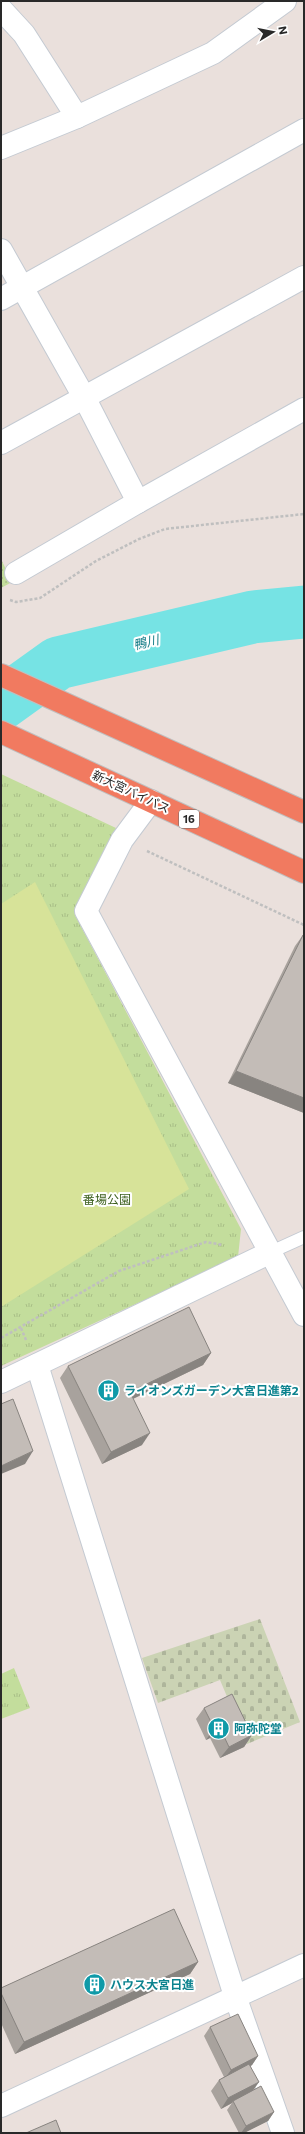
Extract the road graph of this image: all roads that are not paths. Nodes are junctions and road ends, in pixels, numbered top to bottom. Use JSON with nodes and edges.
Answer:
{"nodes":[{"id":1,"x":285,"y":1,"type":"edge"},
{"id":2,"x":1,"y":9,"type":"edge"},
{"id":3,"x":77,"y":117,"type":"junction"},
{"id":4,"x":304,"y":130,"type":"edge"},
{"id":5,"x":1,"y":148,"type":"edge"},
{"id":6,"x":1,"y":250,"type":"edge"},
{"id":7,"x":304,"y":277,"type":"edge"},
{"id":8,"x":21,"y":288,"type":"junction"},
{"id":9,"x":1,"y":299,"type":"edge"},
{"id":10,"x":84,"y":397,"type":"junction"},
{"id":11,"x":304,"y":409,"type":"edge"},
{"id":12,"x":1,"y":443,"type":"edge"},
{"id":13,"x":138,"y":502,"type":"junction"},
{"id":14,"x":16,"y":573,"type":"dead end"},
{"id":15,"x":1,"y":674,"type":"edge"},
{"id":16,"x":1,"y":732,"type":"edge"},
{"id":17,"x":151,"y":801,"type":"junction"},
{"id":18,"x":304,"y":812,"type":"edge"},
{"id":19,"x":304,"y":872,"type":"edge"},
{"id":20,"x":304,"y":1237,"type":"edge"},
{"id":21,"x":271,"y":1252,"type":"junction"},
{"id":22,"x":304,"y":1315,"type":"edge"},
{"id":23,"x":37,"y":1366,"type":"junction"},
{"id":24,"x":1,"y":1382,"type":"edge"},
{"id":25,"x":304,"y":1965,"type":"edge"},
{"id":26,"x":235,"y":1996,"type":"junction"},
{"id":27,"x":1,"y":2106,"type":"edge"},
{"id":28,"x":283,"y":2133,"type":"edge"}],
"edges":[{"from":1,"to":3,"type":"street"},
{"from":2,"to":3,"type":"street"},
{"from":3,"to":5,"type":"street"},
{"from":4,"to":8,"type":"street"},
{"from":6,"to":8,"type":"street"},
{"from":7,"to":10,"type":"street"},
{"from":8,"to":9,"type":"street"},
{"from":8,"to":10,"type":"street"},
{"from":10,"to":12,"type":"street"},
{"from":10,"to":13,"type":"street"},
{"from":11,"to":13,"type":"street"},
{"from":13,"to":14,"type":"street"},
{"from":15,"to":18,"type":"highway"},
{"from":16,"to":17,"type":"highway","name":"新大宮バイパス","number":"16"},
{"from":17,"to":19,"type":"highway","name":"新大宮バイパス","number":"16"},
{"from":17,"to":21,"type":"street"},
{"from":20,"to":21,"type":"lane"},
{"from":21,"to":22,"type":"street"},
{"from":21,"to":23,"type":"street"},
{"from":23,"to":24,"type":"street"},
{"from":23,"to":26,"type":"street"},
{"from":25,"to":26,"type":"street"},
{"from":26,"to":27,"type":"street"},
{"from":26,"to":28,"type":"street"}]}
